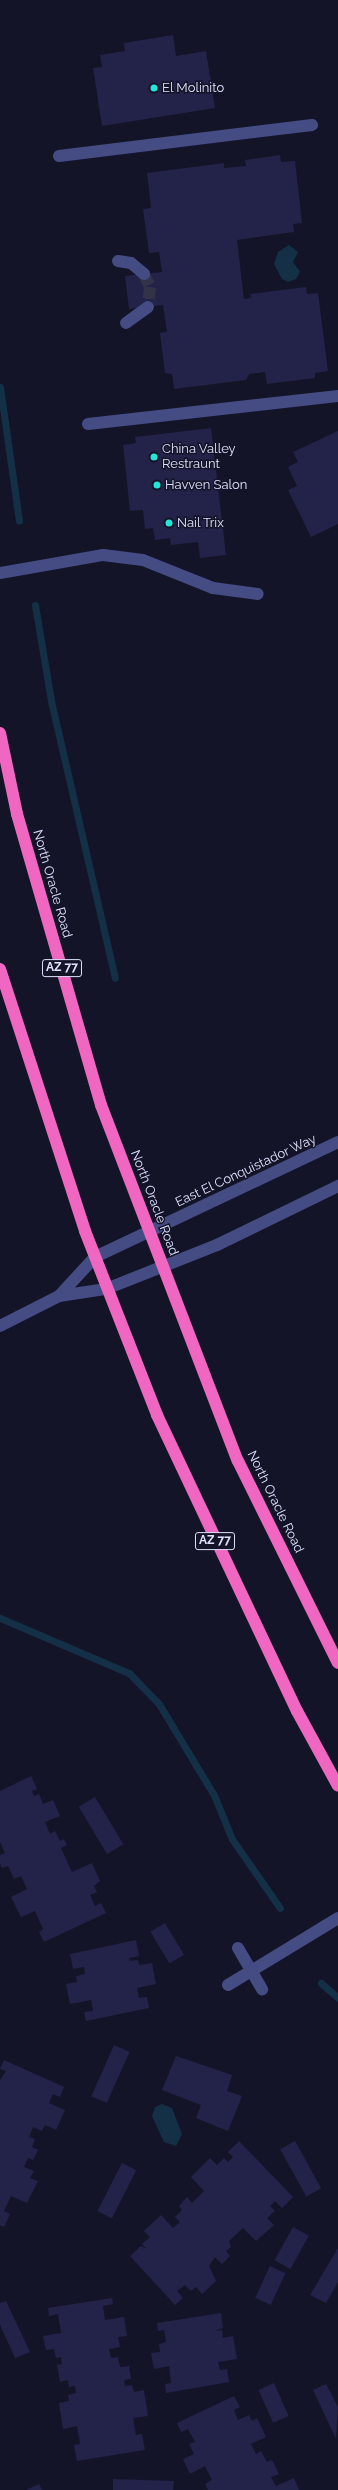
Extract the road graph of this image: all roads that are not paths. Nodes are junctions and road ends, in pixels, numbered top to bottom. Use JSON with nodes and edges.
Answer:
{"nodes":[{"id":1,"x":312,"y":125,"type":"dead end"},
{"id":2,"x":59,"y":156,"type":"dead end"},
{"id":3,"x":118,"y":261,"type":"dead end"},
{"id":4,"x":144,"y":274,"type":"tunnel mouth"},
{"id":5,"x":148,"y":306,"type":"dead end"},
{"id":6,"x":126,"y":323,"type":"dead end"},
{"id":7,"x":338,"y":396,"type":"edge"},
{"id":8,"x":88,"y":424,"type":"dead end"},
{"id":9,"x":0,"y":573,"type":"edge"},
{"id":10,"x":258,"y":594,"type":"dead end"},
{"id":11,"x":0,"y":733,"type":"edge"},
{"id":12,"x":0,"y":969,"type":"edge"},
{"id":13,"x":338,"y":1142,"type":"edge"},
{"id":14,"x":338,"y":1186,"type":"edge"},
{"id":15,"x":150,"y":1231,"type":"junction"},
{"id":16,"x":95,"y":1257,"type":"junction"},
{"id":17,"x":163,"y":1266,"type":"junction"},
{"id":18,"x":106,"y":1289,"type":"junction"},
{"id":19,"x":59,"y":1296,"type":"junction"},
{"id":20,"x":0,"y":1326,"type":"edge"},
{"id":21,"x":338,"y":1663,"type":"edge"},
{"id":22,"x":338,"y":1786,"type":"edge"},
{"id":23,"x":338,"y":1918,"type":"edge"},
{"id":24,"x":238,"y":1948,"type":"dead end"},
{"id":25,"x":251,"y":1971,"type":"junction"},
{"id":26,"x":228,"y":1985,"type":"dead end"},
{"id":27,"x":262,"y":1989,"type":"dead end"}],
"edges":[{"from":1,"to":2,"type":"street"},
{"from":3,"to":4,"type":"street"},
{"from":5,"to":6,"type":"street"},
{"from":7,"to":8,"type":"street"},
{"from":9,"to":10,"type":"street"},
{"from":11,"to":15,"type":"highway","name":"North Oracle Road","number":"AZ 77"},
{"from":12,"to":16,"type":"highway","number":"AZ 77"},
{"from":13,"to":15,"type":"street","name":"East El Conquistador Way"},
{"from":14,"to":17,"type":"street"},
{"from":15,"to":16,"type":"street","name":"East El Conquistador Way"},
{"from":15,"to":17,"type":"highway","name":"North Oracle Road","number":"AZ 77"},
{"from":16,"to":18,"type":"highway","number":"AZ 77"},
{"from":16,"to":19,"type":"street","name":"East El Conquistador Way"},
{"from":17,"to":18,"type":"street"},
{"from":17,"to":21,"type":"highway","name":"North Oracle Road","number":"AZ 77"},
{"from":18,"to":19,"type":"street"},
{"from":18,"to":22,"type":"highway","number":"AZ 77"},
{"from":19,"to":20,"type":"street"},
{"from":23,"to":25,"type":"street"},
{"from":24,"to":25,"type":"street"},
{"from":25,"to":26,"type":"street"},
{"from":25,"to":27,"type":"street"}]}
